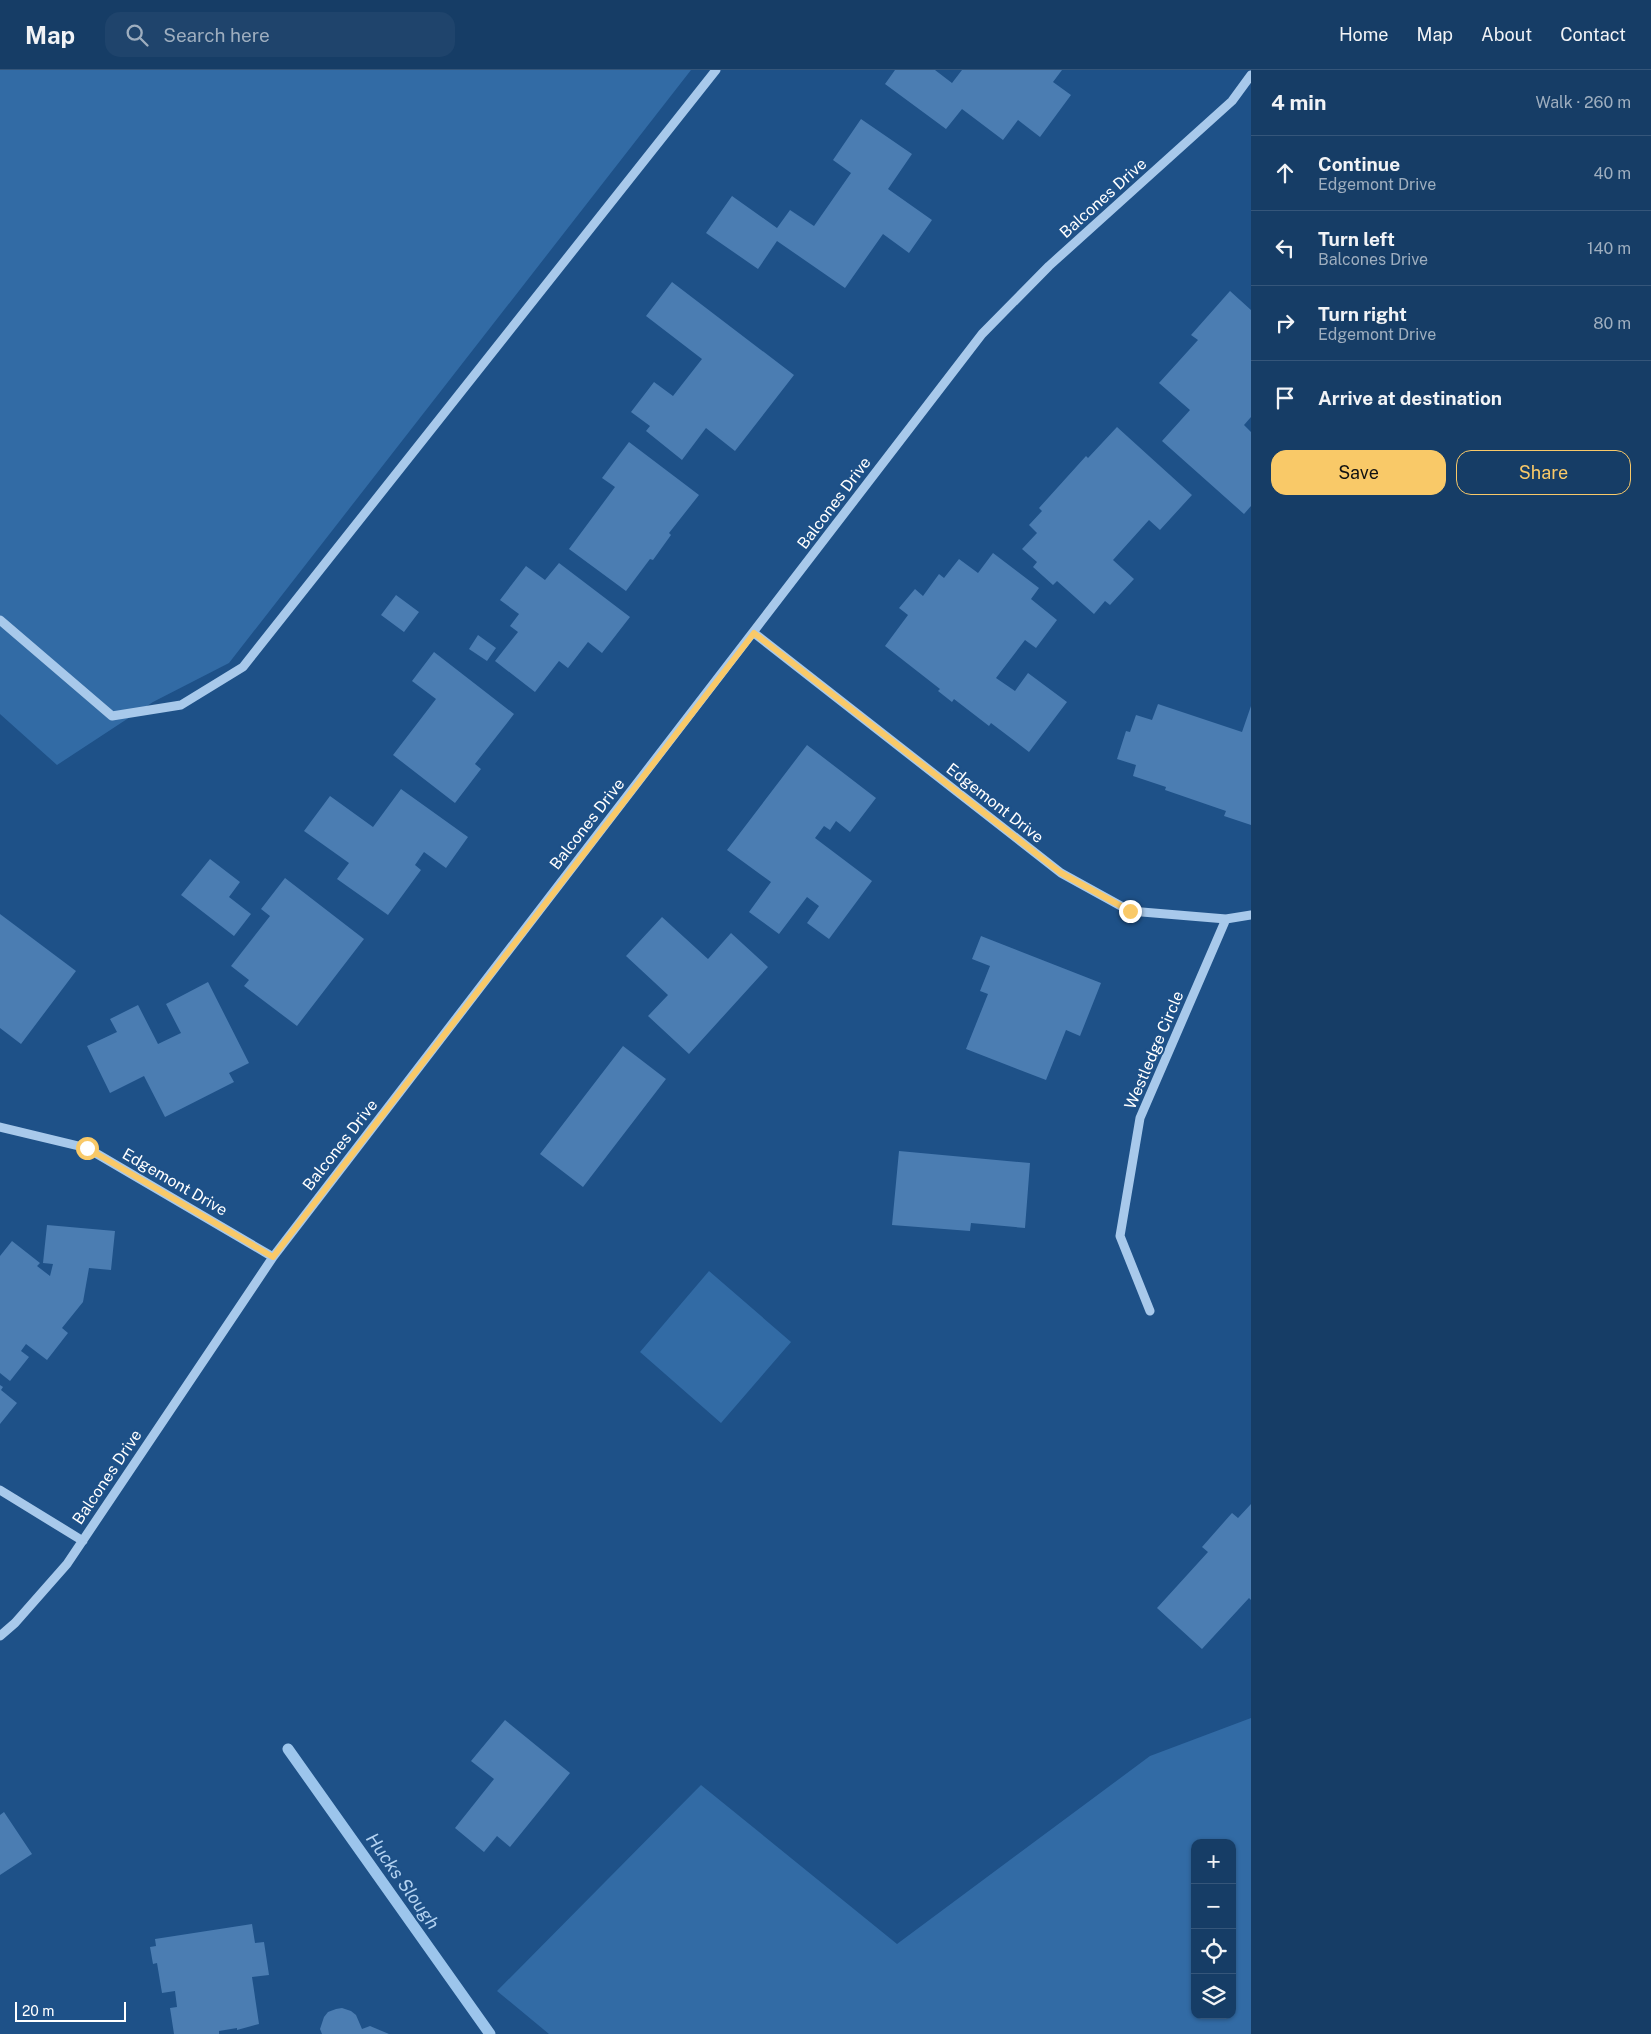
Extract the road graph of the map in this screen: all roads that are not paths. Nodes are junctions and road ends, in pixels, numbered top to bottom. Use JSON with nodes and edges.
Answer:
{"nodes":[{"id":1,"x":716,"y":70,"type":"edge"},
{"id":2,"x":1251,"y":75,"type":"edge"},
{"id":3,"x":0,"y":620,"type":"edge"},
{"id":4,"x":754,"y":633,"type":"junction"},
{"id":5,"x":1251,"y":915,"type":"edge"},
{"id":6,"x":1226,"y":919,"type":"junction"},
{"id":7,"x":0,"y":1127,"type":"edge"},
{"id":8,"x":273,"y":1257,"type":"junction"},
{"id":9,"x":1150,"y":1311,"type":"dead end"},
{"id":10,"x":0,"y":1490,"type":"edge"},
{"id":11,"x":83,"y":1541,"type":"junction"},
{"id":12,"x":0,"y":1636,"type":"edge"}],
"edges":[{"from":1,"to":3,"type":"street"},
{"from":2,"to":4,"type":"street","name":"Balcones Drive"},
{"from":4,"to":6,"type":"street","name":"Edgemont Drive"},
{"from":4,"to":8,"type":"street","name":"Balcones Drive"},
{"from":5,"to":6,"type":"street","name":"Edgemont Drive"},
{"from":6,"to":9,"type":"street","name":"Westledge Circle"},
{"from":7,"to":8,"type":"street","name":"Edgemont Drive"},
{"from":8,"to":11,"type":"street","name":"Balcones Drive"},
{"from":10,"to":11,"type":"street"},
{"from":11,"to":12,"type":"street","name":"Balcones Drive"}]}
